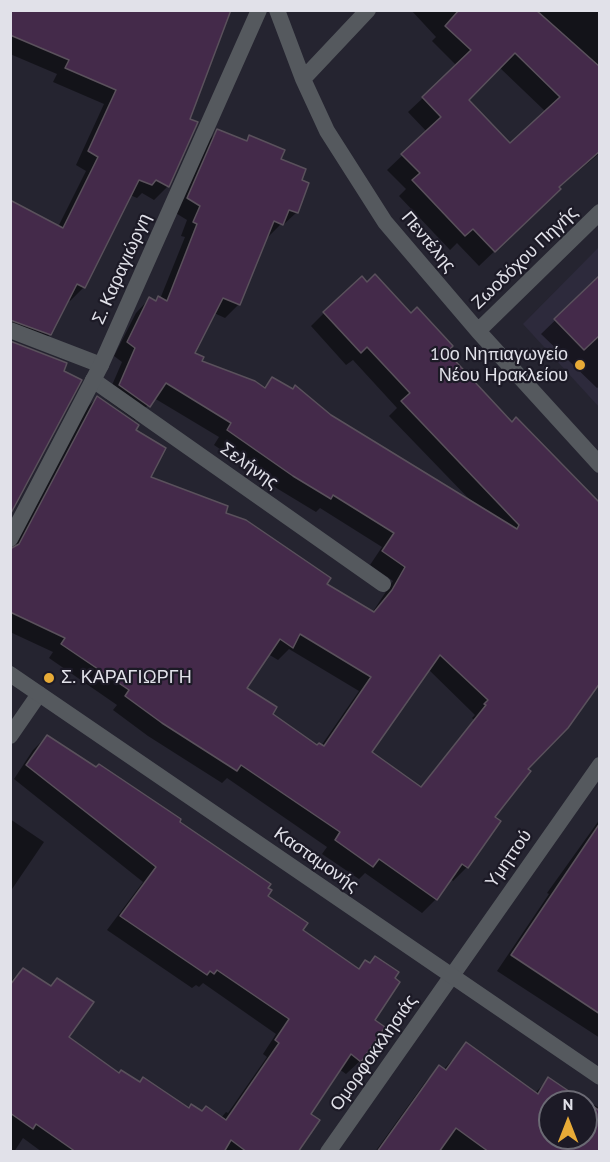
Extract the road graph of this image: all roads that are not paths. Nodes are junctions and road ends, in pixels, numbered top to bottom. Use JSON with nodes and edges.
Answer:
{"nodes":[{"id":1,"x":259,"y":10,"type":"edge"},
{"id":2,"x":277,"y":10,"type":"edge"},
{"id":3,"x":368,"y":10,"type":"edge"},
{"id":4,"x":303,"y":79,"type":"junction"},
{"id":5,"x":600,"y":212,"type":"edge"},
{"id":6,"x":10,"y":330,"type":"edge"},
{"id":7,"x":478,"y":332,"type":"junction"},
{"id":8,"x":101,"y":365,"type":"junction"},
{"id":9,"x":93,"y":380,"type":"junction"},
{"id":10,"x":600,"y":465,"type":"edge"},
{"id":11,"x":10,"y":539,"type":"edge"},
{"id":12,"x":383,"y":584,"type":"dead end"},
{"id":13,"x":10,"y":674,"type":"edge"},
{"id":14,"x":39,"y":694,"type":"junction"},
{"id":15,"x":10,"y":736,"type":"edge"},
{"id":16,"x":600,"y":765,"type":"edge"},
{"id":17,"x":451,"y":976,"type":"junction"},
{"id":18,"x":600,"y":1077,"type":"edge"},
{"id":19,"x":328,"y":1152,"type":"edge"}],
"edges":[{"from":1,"to":8,"type":"street","name":"Σ. Καραγιώργη"},
{"from":2,"to":4,"type":"street","name":"Πεντέλης"},
{"from":3,"to":4,"type":"street"},
{"from":4,"to":7,"type":"street","name":"Πεντέλης"},
{"from":5,"to":7,"type":"street","name":"Ζωοδόχου Πηγής"},
{"from":6,"to":8,"type":"street"},
{"from":7,"to":10,"type":"street","name":"Πεντέλης"},
{"from":8,"to":9,"type":"street","name":"Σ. Καραγιώργη"},
{"from":9,"to":11,"type":"street","name":"Σ. Καραγιώργη"},
{"from":9,"to":12,"type":"street","name":"Σελήνης"},
{"from":13,"to":14,"type":"street","name":"Κασταμονής"},
{"from":14,"to":15,"type":"street"},
{"from":14,"to":17,"type":"street","name":"Κασταμονής"},
{"from":16,"to":17,"type":"street","name":"Υμηττού"},
{"from":17,"to":18,"type":"street","name":"Κασταμονής"},
{"from":17,"to":19,"type":"street","name":"Ομορφοκκλησιάς"}]}
